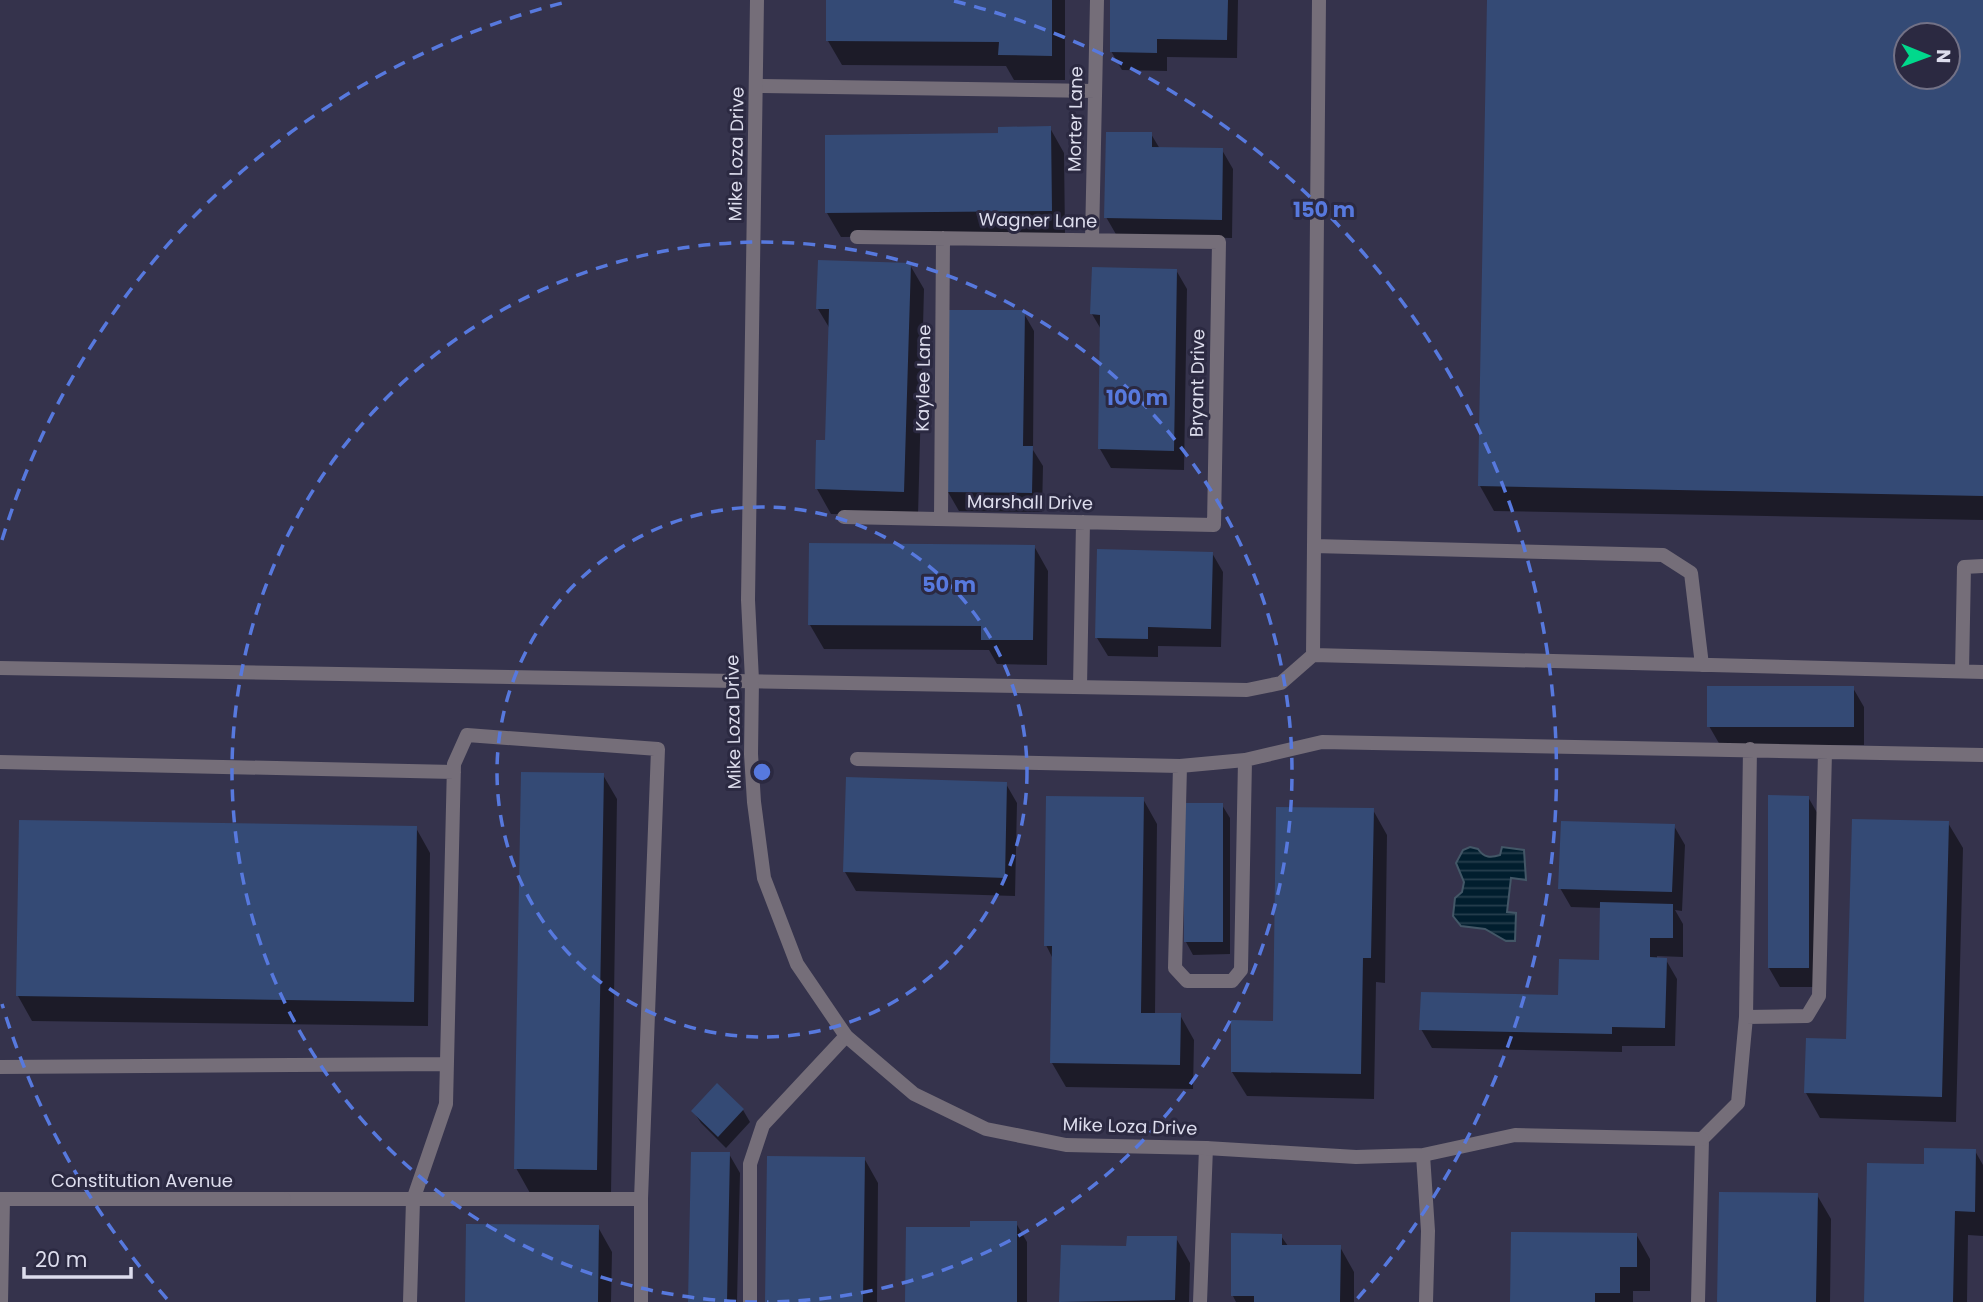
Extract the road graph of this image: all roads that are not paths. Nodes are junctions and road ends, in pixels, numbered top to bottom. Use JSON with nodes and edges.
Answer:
{"nodes":[{"id":1,"x":757,"y":0,"type":"edge"},
{"id":2,"x":1097,"y":0,"type":"edge"},
{"id":3,"x":1319,"y":0,"type":"edge"},
{"id":4,"x":756,"y":86,"type":"junction"},
{"id":5,"x":1095,"y":91,"type":"junction"},
{"id":6,"x":857,"y":237,"type":"dead end"},
{"id":7,"x":943,"y":238,"type":"junction"},
{"id":8,"x":1092,"y":240,"type":"junction"},
{"id":9,"x":1219,"y":242,"type":"joint"},
{"id":10,"x":845,"y":517,"type":"dead end"},
{"id":11,"x":941,"y":519,"type":"junction"},
{"id":12,"x":1083,"y":522,"type":"junction"},
{"id":13,"x":1214,"y":525,"type":"joint"},
{"id":14,"x":1314,"y":545,"type":"junction"},
{"id":15,"x":1983,"y":566,"type":"edge"},
{"id":16,"x":1313,"y":655,"type":"junction"},
{"id":17,"x":1702,"y":665,"type":"junction"},
{"id":18,"x":0,"y":668,"type":"edge"},
{"id":19,"x":1962,"y":671,"type":"junction"},
{"id":20,"x":1983,"y":672,"type":"edge"},
{"id":21,"x":752,"y":680,"type":"junction"},
{"id":22,"x":1080,"y":687,"type":"junction"},
{"id":23,"x":1750,"y":748,"type":"junction"},
{"id":24,"x":1825,"y":752,"type":"junction"},
{"id":25,"x":1983,"y":755,"type":"edge"},
{"id":26,"x":857,"y":759,"type":"dead end"},
{"id":27,"x":1245,"y":760,"type":"junction"},
{"id":28,"x":0,"y":762,"type":"edge"},
{"id":29,"x":1180,"y":766,"type":"junction"},
{"id":30,"x":454,"y":772,"type":"junction"},
{"id":31,"x":1746,"y":1017,"type":"junction"},
{"id":32,"x":846,"y":1036,"type":"junction"},
{"id":33,"x":447,"y":1064,"type":"junction"},
{"id":34,"x":0,"y":1067,"type":"edge"},
{"id":35,"x":1702,"y":1139,"type":"junction"},
{"id":36,"x":1206,"y":1147,"type":"junction"},
{"id":37,"x":1423,"y":1155,"type":"junction"},
{"id":38,"x":1,"y":1199,"type":"edge"},
{"id":39,"x":641,"y":1199,"type":"junction"},
{"id":40,"x":413,"y":1200,"type":"junction"},
{"id":41,"x":1,"y":1302,"type":"edge"},
{"id":42,"x":410,"y":1302,"type":"edge"},
{"id":43,"x":641,"y":1302,"type":"edge"},
{"id":44,"x":750,"y":1302,"type":"edge"},
{"id":45,"x":1200,"y":1302,"type":"edge"},
{"id":46,"x":1426,"y":1302,"type":"edge"},
{"id":47,"x":1698,"y":1302,"type":"edge"}],
"edges":[{"from":1,"to":4,"type":"street","name":"Mike Loza Drive"},
{"from":2,"to":5,"type":"street","name":"Morter Lane"},
{"from":3,"to":14,"type":"street"},
{"from":4,"to":5,"type":"street"},
{"from":4,"to":21,"type":"street","name":"Mike Loza Drive"},
{"from":5,"to":8,"type":"street","name":"Morter Lane"},
{"from":6,"to":7,"type":"street","name":"Wagner Lane"},
{"from":7,"to":8,"type":"street","name":"Wagner Lane"},
{"from":7,"to":11,"type":"street","name":"Kaylee Lane"},
{"from":8,"to":9,"type":"street","name":"Wagner Lane"},
{"from":9,"to":13,"type":"street","name":"Bryant Drive"},
{"from":10,"to":11,"type":"street","name":"Marshall Drive"},
{"from":11,"to":12,"type":"street","name":"Marshall Drive"},
{"from":12,"to":13,"type":"street","name":"Marshall Drive"},
{"from":12,"to":22,"type":"street"},
{"from":14,"to":16,"type":"street"},
{"from":14,"to":17,"type":"street"},
{"from":15,"to":19,"type":"street"},
{"from":16,"to":17,"type":"street"},
{"from":16,"to":22,"type":"street"},
{"from":17,"to":19,"type":"street"},
{"from":18,"to":21,"type":"street"},
{"from":19,"to":20,"type":"street"},
{"from":21,"to":22,"type":"street"},
{"from":21,"to":32,"type":"street","name":"Mike Loza Drive"},
{"from":23,"to":24,"type":"street"},
{"from":23,"to":27,"type":"street"},
{"from":23,"to":31,"type":"street"},
{"from":24,"to":25,"type":"street"},
{"from":24,"to":31,"type":"street"},
{"from":26,"to":29,"type":"street"},
{"from":27,"to":29,"type":"street"},
{"from":27,"to":29,"type":"street"},
{"from":28,"to":30,"type":"street"},
{"from":30,"to":33,"type":"street"},
{"from":30,"to":39,"type":"street"},
{"from":31,"to":35,"type":"street"},
{"from":32,"to":36,"type":"street","name":"Mike Loza Drive"},
{"from":32,"to":44,"type":"street"},
{"from":33,"to":34,"type":"street"},
{"from":33,"to":40,"type":"street"},
{"from":35,"to":37,"type":"street","name":"Mike Loza Drive"},
{"from":35,"to":47,"type":"street"},
{"from":36,"to":37,"type":"street","name":"Mike Loza Drive"},
{"from":36,"to":45,"type":"street"},
{"from":37,"to":46,"type":"street"},
{"from":38,"to":40,"type":"street","name":"Constitution Avenue"},
{"from":38,"to":41,"type":"street"},
{"from":39,"to":40,"type":"street","name":"Constitution Avenue"},
{"from":39,"to":43,"type":"street"},
{"from":40,"to":42,"type":"street"}]}
